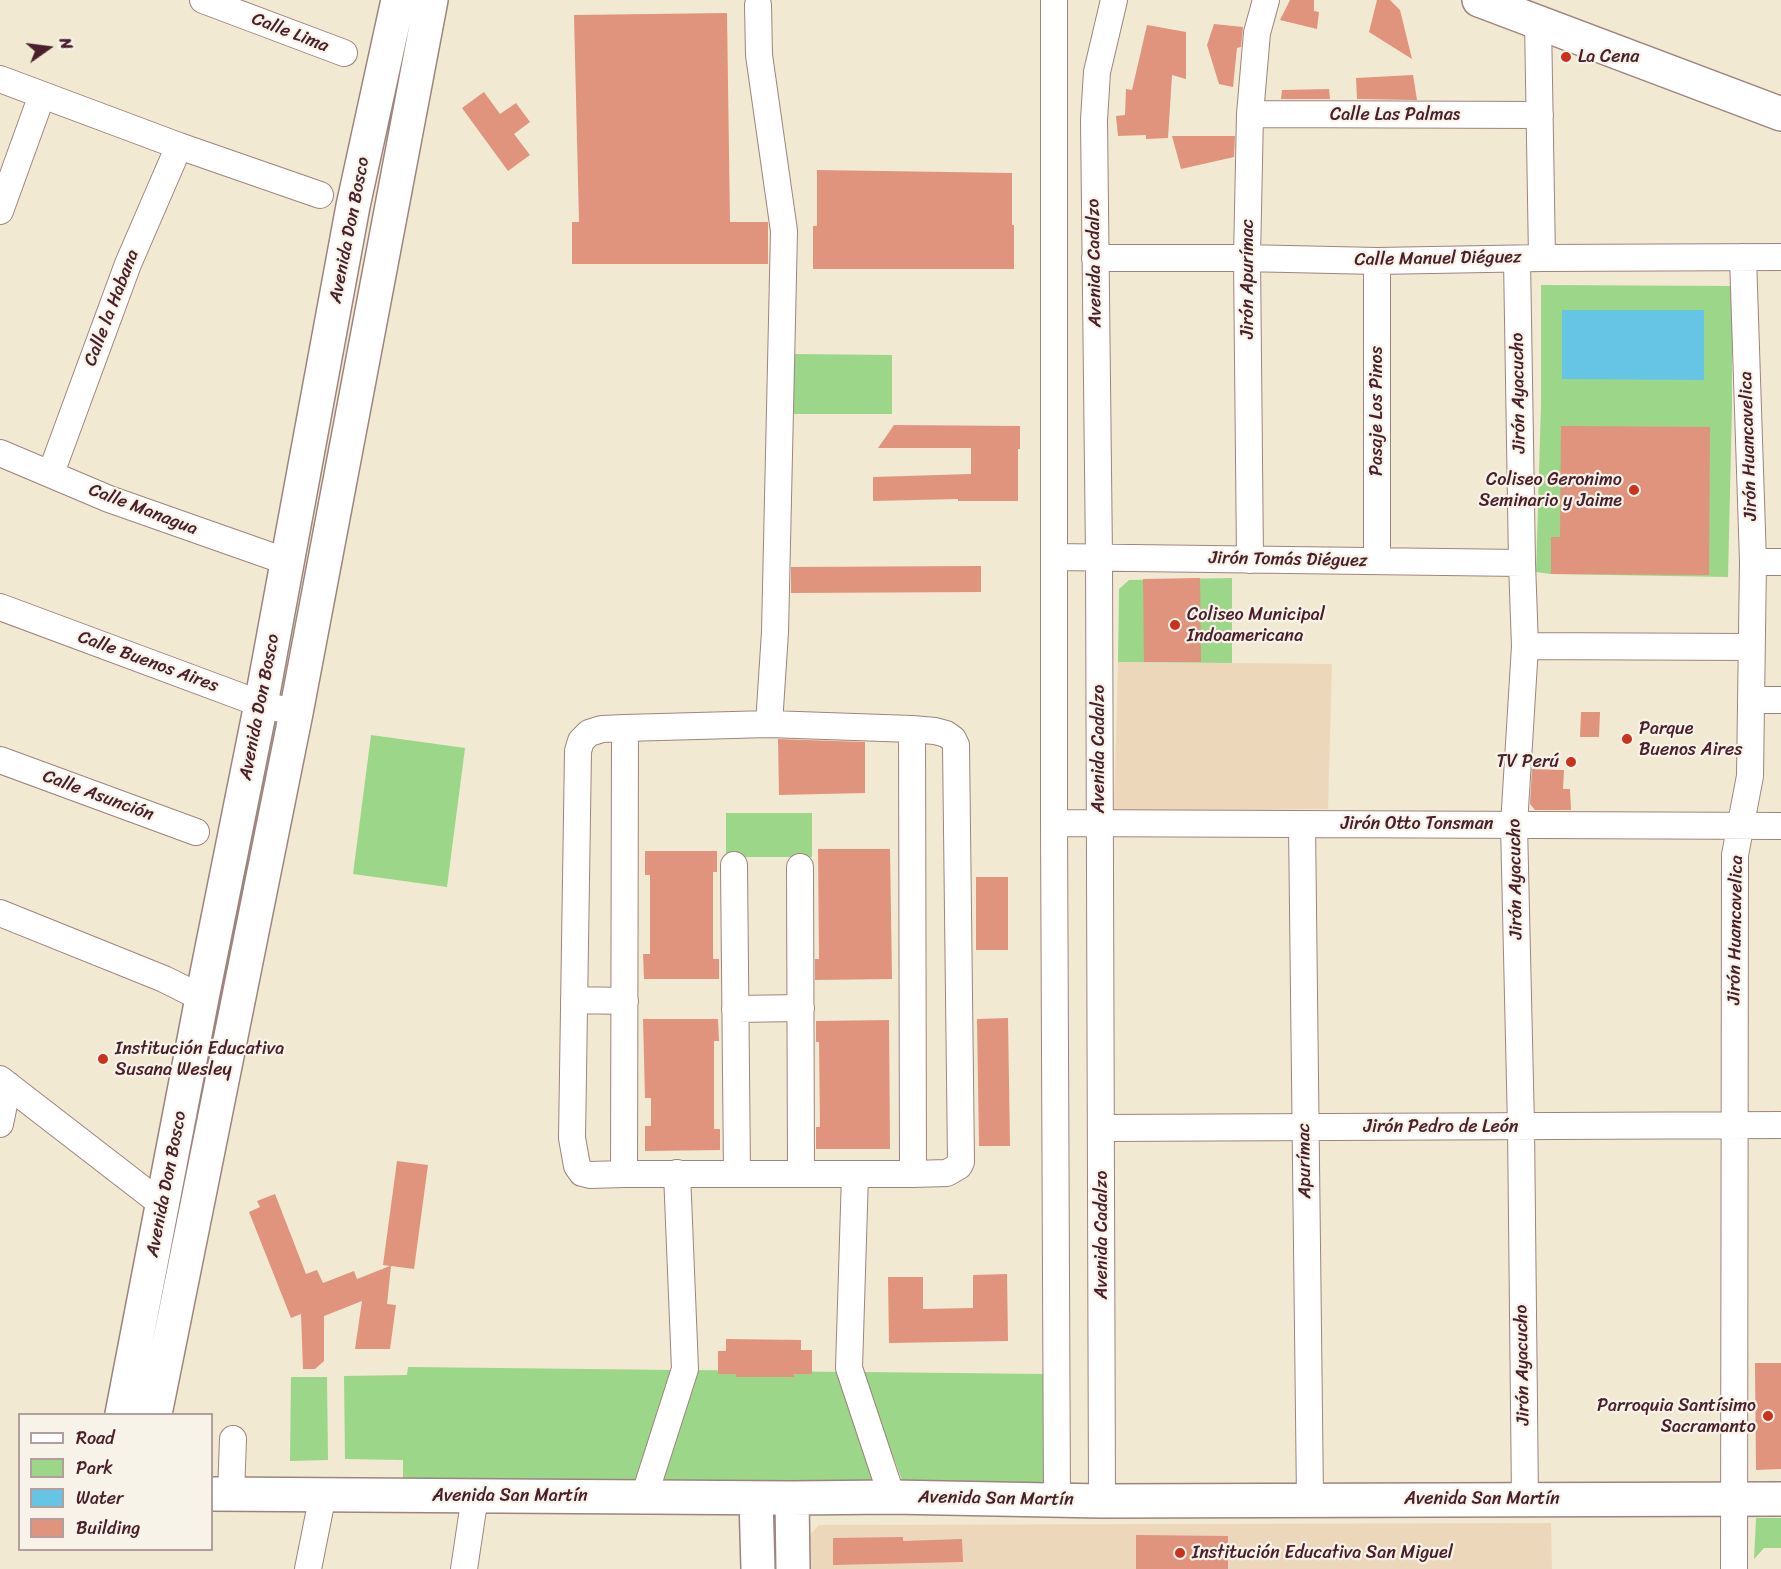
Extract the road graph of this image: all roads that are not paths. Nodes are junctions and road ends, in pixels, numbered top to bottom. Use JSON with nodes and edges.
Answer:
{"nodes":[{"id":1,"x":203,"y":0,"type":"edge"},
{"id":2,"x":399,"y":0,"type":"edge"},
{"id":3,"x":431,"y":0,"type":"edge"},
{"id":4,"x":1054,"y":0,"type":"edge"},
{"id":5,"x":1114,"y":0,"type":"edge"},
{"id":6,"x":1266,"y":0,"type":"edge"},
{"id":7,"x":1485,"y":1,"type":"edge"},
{"id":8,"x":758,"y":4,"type":"dead end"},
{"id":9,"x":1538,"y":21,"type":"junction"},
{"id":10,"x":344,"y":53,"type":"dead end"},
{"id":11,"x":0,"y":79,"type":"edge"},
{"id":12,"x":42,"y":94,"type":"junction"},
{"id":13,"x":1250,"y":114,"type":"junction"},
{"id":14,"x":1781,"y":114,"type":"edge"},
{"id":15,"x":1540,"y":115,"type":"junction"},
{"id":16,"x":179,"y":146,"type":"junction"},
{"id":17,"x":320,"y":195,"type":"dead end"},
{"id":18,"x":0,"y":211,"type":"edge"},
{"id":19,"x":1743,"y":256,"type":"junction"},
{"id":20,"x":1781,"y":257,"type":"edge"},
{"id":21,"x":1095,"y":258,"type":"junction"},
{"id":22,"x":1247,"y":258,"type":"junction"},
{"id":23,"x":1530,"y":258,"type":"junction"},
{"id":24,"x":1377,"y":261,"type":"junction"},
{"id":25,"x":0,"y":453,"type":"edge"},
{"id":26,"x":51,"y":473,"type":"junction"},
{"id":27,"x":1054,"y":557,"type":"junction"},
{"id":28,"x":1099,"y":557,"type":"junction"},
{"id":29,"x":1250,"y":560,"type":"junction"},
{"id":30,"x":1377,"y":561,"type":"junction"},
{"id":31,"x":288,"y":562,"type":"junction"},
{"id":32,"x":1753,"y":562,"type":"junction"},
{"id":33,"x":1781,"y":562,"type":"edge"},
{"id":34,"x":1521,"y":563,"type":"junction"},
{"id":35,"x":0,"y":607,"type":"edge"},
{"id":36,"x":1525,"y":646,"type":"junction"},
{"id":37,"x":1751,"y":647,"type":"junction"},
{"id":38,"x":1751,"y":700,"type":"junction"},
{"id":39,"x":1781,"y":700,"type":"edge"},
{"id":40,"x":261,"y":704,"type":"junction"},
{"id":41,"x":296,"y":713,"type":"junction"},
{"id":42,"x":768,"y":724,"type":"junction"},
{"id":43,"x":626,"y":728,"type":"junction"},
{"id":44,"x":912,"y":729,"type":"junction"},
{"id":45,"x":0,"y":760,"type":"edge"},
{"id":46,"x":1054,"y":823,"type":"junction"},
{"id":47,"x":1100,"y":823,"type":"junction"},
{"id":48,"x":1302,"y":824,"type":"junction"},
{"id":49,"x":1514,"y":825,"type":"junction"},
{"id":50,"x":1742,"y":826,"type":"junction"},
{"id":51,"x":1781,"y":826,"type":"edge"},
{"id":52,"x":196,"y":832,"type":"dead end"},
{"id":53,"x":734,"y":865,"type":"dead end"},
{"id":54,"x":800,"y":867,"type":"dead end"},
{"id":55,"x":0,"y":913,"type":"edge"},
{"id":56,"x":202,"y":998,"type":"junction"},
{"id":57,"x":574,"y":1000,"type":"junction"},
{"id":58,"x":625,"y":1001,"type":"junction"},
{"id":59,"x":801,"y":1008,"type":"junction"},
{"id":60,"x":735,"y":1009,"type":"junction"},
{"id":61,"x":4,"y":1082,"type":"edge"},
{"id":62,"x":0,"y":1124,"type":"edge"},
{"id":63,"x":1735,"y":1125,"type":"junction"},
{"id":64,"x":1781,"y":1125,"type":"edge"},
{"id":65,"x":1521,"y":1126,"type":"junction"},
{"id":66,"x":1305,"y":1127,"type":"junction"},
{"id":67,"x":1101,"y":1128,"type":"junction"},
{"id":68,"x":624,"y":1173,"type":"junction"},
{"id":69,"x":677,"y":1173,"type":"junction"},
{"id":70,"x":736,"y":1173,"type":"junction"},
{"id":71,"x":801,"y":1174,"type":"junction"},
{"id":72,"x":913,"y":1174,"type":"junction"},
{"id":73,"x":855,"y":1175,"type":"junction"},
{"id":74,"x":163,"y":1205,"type":"junction"},
{"id":75,"x":122,"y":1413,"type":"edge"},
{"id":76,"x":155,"y":1413,"type":"edge"},
{"id":77,"x":233,"y":1439,"type":"dead end"},
{"id":78,"x":221,"y":1494,"type":"edge"},
{"id":79,"x":322,"y":1494,"type":"junction"},
{"id":80,"x":475,"y":1496,"type":"junction"},
{"id":81,"x":644,"y":1497,"type":"junction"},
{"id":82,"x":892,"y":1497,"type":"junction"},
{"id":83,"x":756,"y":1498,"type":"junction"},
{"id":84,"x":792,"y":1498,"type":"junction"},
{"id":85,"x":1310,"y":1499,"type":"junction"},
{"id":86,"x":1525,"y":1499,"type":"junction"},
{"id":87,"x":1781,"y":1499,"type":"edge"},
{"id":88,"x":1057,"y":1500,"type":"junction"},
{"id":89,"x":1733,"y":1500,"type":"junction"},
{"id":90,"x":1102,"y":1501,"type":"junction"},
{"id":91,"x":308,"y":1569,"type":"edge"},
{"id":92,"x":464,"y":1569,"type":"edge"},
{"id":93,"x":758,"y":1569,"type":"edge"},
{"id":94,"x":793,"y":1569,"type":"edge"},
{"id":95,"x":1734,"y":1569,"type":"edge"}],
"edges":[{"from":1,"to":10,"type":"street","name":"Calle Lima"},
{"from":2,"to":31,"type":"main road","name":"Avenida Don Bosco"},
{"from":3,"to":41,"type":"main road","name":"Avenida Don Bosco"},
{"from":4,"to":27,"type":"street"},
{"from":5,"to":21,"type":"street","name":"Avenida Cadalzo"},
{"from":6,"to":13,"type":"street","name":"Jirón Apurímac"},
{"from":7,"to":9,"type":"main road"},
{"from":8,"to":42,"type":"street"},
{"from":9,"to":14,"type":"main road"},
{"from":9,"to":15,"type":"street","name":"Jirón Ayacucho"},
{"from":11,"to":12,"type":"street"},
{"from":12,"to":16,"type":"street"},
{"from":12,"to":18,"type":"street"},
{"from":13,"to":15,"type":"street","name":"Calle Las Palmas"},
{"from":13,"to":22,"type":"street","name":"Jirón Apurímac"},
{"from":15,"to":23,"type":"street","name":"Jirón Ayacucho"},
{"from":16,"to":17,"type":"street"},
{"from":16,"to":26,"type":"street","name":"Calle la Habana"},
{"from":19,"to":20,"type":"street","name":"Calle Manuel Diéguez"},
{"from":19,"to":23,"type":"street","name":"Calle Manuel Diéguez"},
{"from":19,"to":32,"type":"street","name":"Jirón Huancavelica"},
{"from":21,"to":22,"type":"street","name":"Calle Manuel Diéguez"},
{"from":21,"to":28,"type":"street","name":"Avenida Cadalzo"},
{"from":22,"to":24,"type":"street","name":"Calle Manuel Diéguez"},
{"from":22,"to":29,"type":"street","name":"Jirón Apurímac"},
{"from":23,"to":24,"type":"street","name":"Calle Manuel Diéguez"},
{"from":23,"to":34,"type":"street","name":"Jirón Ayacucho"},
{"from":24,"to":30,"type":"street","name":"Pasaje Los Pinos"},
{"from":25,"to":26,"type":"street","name":"Calle Managua"},
{"from":26,"to":31,"type":"street","name":"Calle Managua"},
{"from":27,"to":28,"type":"street","name":"Jirón Tomás Diéguez"},
{"from":27,"to":46,"type":"street"},
{"from":28,"to":29,"type":"street","name":"Jirón Tomás Diéguez"},
{"from":28,"to":47,"type":"street","name":"Avenida Cadalzo"},
{"from":29,"to":30,"type":"street","name":"Jirón Tomás Diéguez"},
{"from":30,"to":34,"type":"street","name":"Jirón Tomás Diéguez"},
{"from":31,"to":40,"type":"main road","name":"Avenida Don Bosco"},
{"from":32,"to":33,"type":"street"},
{"from":32,"to":37,"type":"street","name":"Jirón Huancavelica"},
{"from":34,"to":36,"type":"street","name":"Jirón Ayacucho"},
{"from":35,"to":40,"type":"street","name":"Calle Buenos Aires"},
{"from":36,"to":37,"type":"street"},
{"from":36,"to":49,"type":"street","name":"Jirón Ayacucho"},
{"from":37,"to":38,"type":"street","name":"Jirón Huancavelica"},
{"from":38,"to":39,"type":"street"},
{"from":38,"to":50,"type":"street","name":"Jirón Huancavelica"},
{"from":40,"to":41,"type":"street","name":"Calle Buenos Aires"},
{"from":40,"to":56,"type":"main road","name":"Avenida Don Bosco"},
{"from":41,"to":76,"type":"main road","name":"Avenida Don Bosco"},
{"from":42,"to":43,"type":"street"},
{"from":42,"to":44,"type":"street"},
{"from":43,"to":57,"type":"street"},
{"from":43,"to":58,"type":"street"},
{"from":44,"to":72,"type":"street"},
{"from":44,"to":72,"type":"street"},
{"from":45,"to":52,"type":"street","name":"Calle Asunción"},
{"from":46,"to":47,"type":"street","name":"Jirón Otto Tonsman"},
{"from":46,"to":88,"type":"street"},
{"from":47,"to":48,"type":"street","name":"Jirón Otto Tonsman"},
{"from":47,"to":67,"type":"street","name":"Avenida Cadalzo"},
{"from":48,"to":49,"type":"street","name":"Jirón Otto Tonsman"},
{"from":48,"to":66,"type":"street","name":"Apurímac"},
{"from":49,"to":50,"type":"street","name":"Jirón Otto Tonsman"},
{"from":49,"to":65,"type":"street","name":"Jirón Ayacucho"},
{"from":50,"to":51,"type":"street","name":"Jirón Otto Tonsman"},
{"from":50,"to":63,"type":"street","name":"Jirón Huancavelica"},
{"from":53,"to":60,"type":"street"},
{"from":54,"to":59,"type":"street"},
{"from":55,"to":56,"type":"street"},
{"from":56,"to":74,"type":"main road","name":"Avenida Don Bosco"},
{"from":57,"to":58,"type":"street"},
{"from":57,"to":68,"type":"street"},
{"from":58,"to":68,"type":"street"},
{"from":59,"to":60,"type":"street"},
{"from":59,"to":71,"type":"street"},
{"from":60,"to":70,"type":"street"},
{"from":61,"to":62,"type":"street"},
{"from":61,"to":74,"type":"street"},
{"from":63,"to":64,"type":"street","name":"Jirón Pedro de León"},
{"from":63,"to":65,"type":"street","name":"Jirón Pedro de León"},
{"from":63,"to":89,"type":"street","name":"Jirón Huancavelica"},
{"from":65,"to":66,"type":"street","name":"Jirón Pedro de León"},
{"from":65,"to":86,"type":"street","name":"Jirón Ayacucho"},
{"from":66,"to":67,"type":"street","name":"Jirón Pedro de León"},
{"from":66,"to":85,"type":"street","name":"Apurímac"},
{"from":67,"to":90,"type":"street","name":"Avenida Cadalzo"},
{"from":68,"to":69,"type":"street"},
{"from":69,"to":70,"type":"street"},
{"from":69,"to":81,"type":"street"},
{"from":70,"to":71,"type":"street"},
{"from":71,"to":73,"type":"street"},
{"from":72,"to":73,"type":"street"},
{"from":73,"to":82,"type":"street"},
{"from":74,"to":75,"type":"main road","name":"Avenida Don Bosco"},
{"from":77,"to":78,"type":"street"},
{"from":78,"to":79,"type":"main road","name":"Avenida San Martín"},
{"from":79,"to":80,"type":"main road","name":"Avenida San Martín"},
{"from":79,"to":91,"type":"street"},
{"from":80,"to":81,"type":"main road","name":"Avenida San Martín"},
{"from":80,"to":92,"type":"street"},
{"from":81,"to":83,"type":"main road","name":"Avenida San Martín"},
{"from":82,"to":84,"type":"main road","name":"Avenida San Martín"},
{"from":82,"to":88,"type":"main road","name":"Avenida San Martín"},
{"from":83,"to":84,"type":"main road","name":"Avenida San Martín"},
{"from":83,"to":93,"type":"main road"},
{"from":84,"to":94,"type":"main road"},
{"from":85,"to":86,"type":"main road","name":"Avenida San Martín"},
{"from":85,"to":90,"type":"main road","name":"Avenida San Martín"},
{"from":86,"to":89,"type":"main road","name":"Avenida San Martín"},
{"from":87,"to":89,"type":"main road","name":"Avenida San Martín"},
{"from":88,"to":90,"type":"main road","name":"Avenida San Martín"},
{"from":89,"to":95,"type":"street","name":"Jirón Huancavelica"}]}
